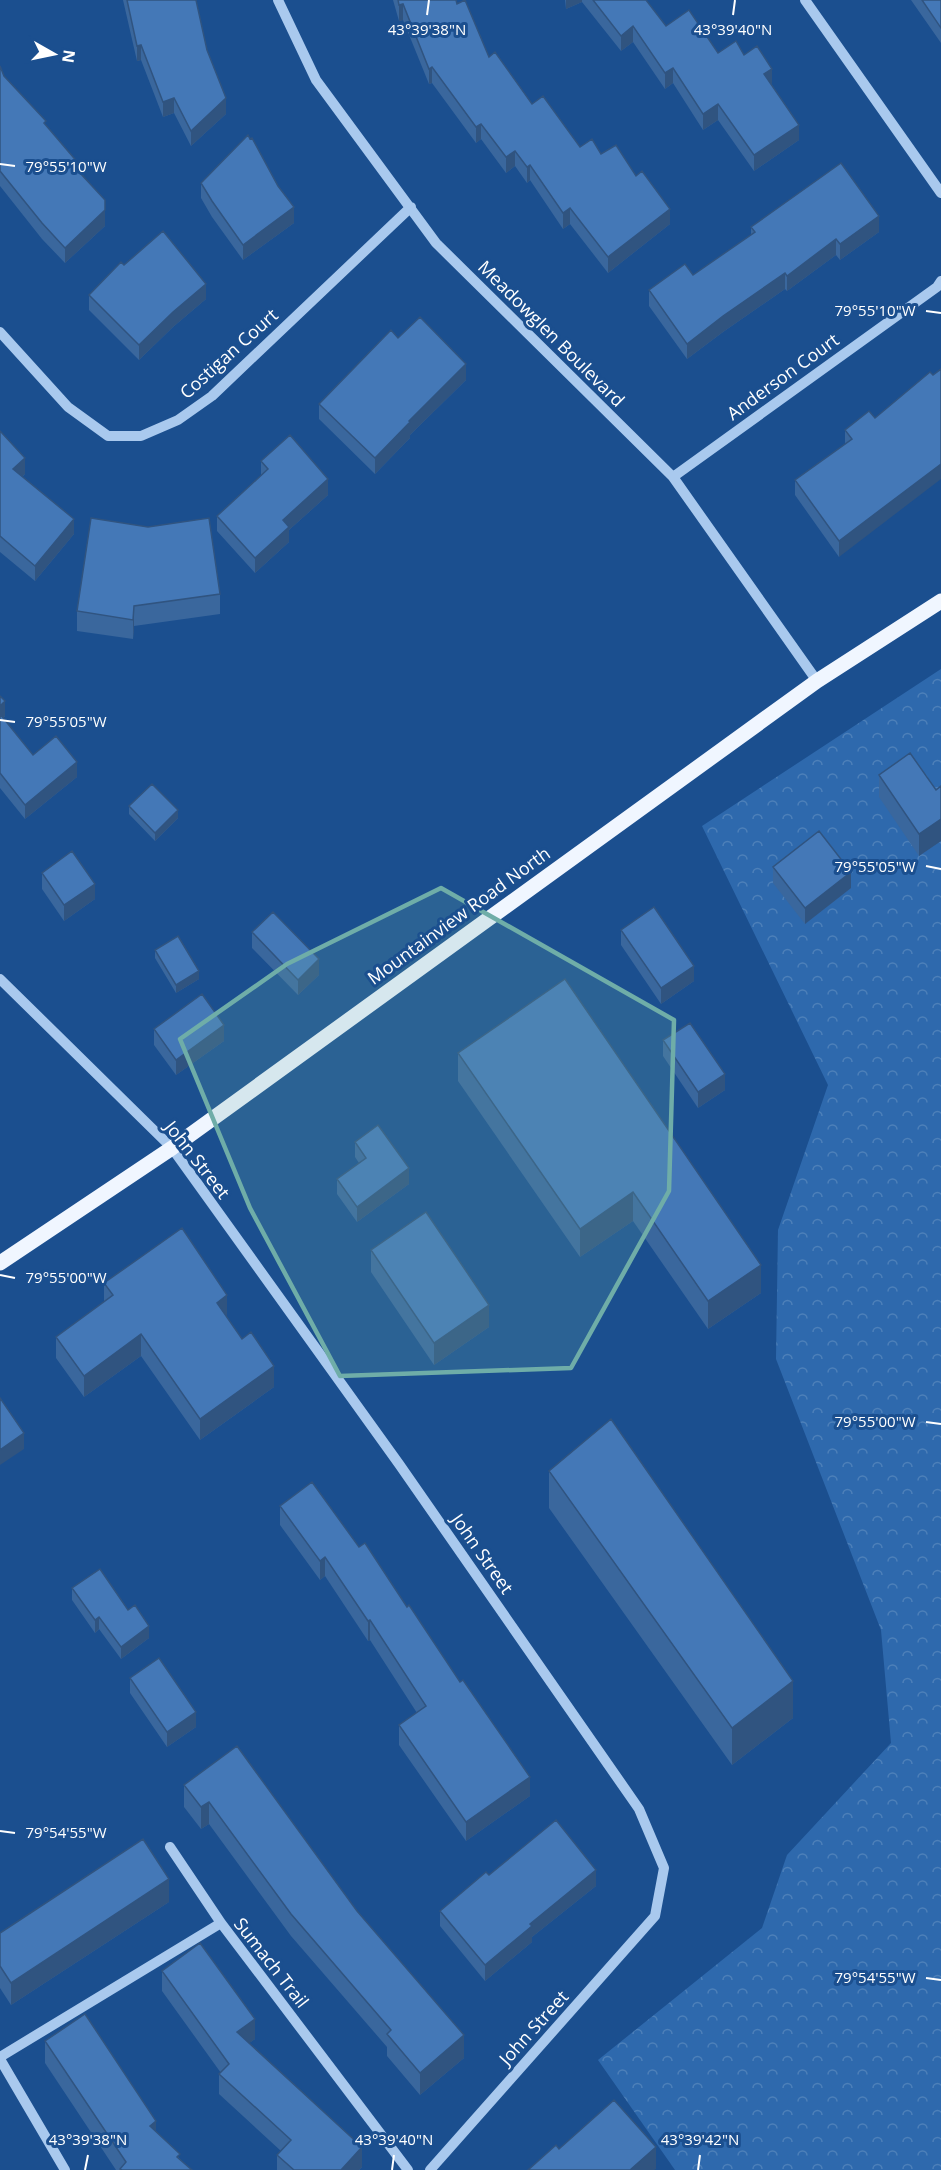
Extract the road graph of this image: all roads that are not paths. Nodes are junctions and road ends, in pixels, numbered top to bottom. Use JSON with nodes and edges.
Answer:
{"nodes":[{"id":1,"x":278,"y":0,"type":"edge"},
{"id":2,"x":805,"y":0,"type":"edge"},
{"id":3,"x":941,"y":193,"type":"edge"},
{"id":4,"x":411,"y":207,"type":"junction"},
{"id":5,"x":941,"y":281,"type":"edge"},
{"id":6,"x":0,"y":333,"type":"edge"},
{"id":7,"x":673,"y":477,"type":"junction"},
{"id":8,"x":941,"y":601,"type":"edge"},
{"id":9,"x":817,"y":681,"type":"junction"},
{"id":10,"x":0,"y":979,"type":"edge"},
{"id":11,"x":172,"y":1148,"type":"junction"},
{"id":12,"x":0,"y":1263,"type":"edge"},
{"id":13,"x":170,"y":1847,"type":"dead end"},
{"id":14,"x":221,"y":1923,"type":"junction"},
{"id":15,"x":0,"y":2058,"type":"edge"},
{"id":16,"x":65,"y":2170,"type":"edge"},
{"id":17,"x":408,"y":2170,"type":"edge"},
{"id":18,"x":430,"y":2170,"type":"edge"}],
"edges":[{"from":1,"to":4,"type":"street","name":"Meadowglen Boulevard"},
{"from":2,"to":3,"type":"street"},
{"from":4,"to":6,"type":"street","name":"Costigan Court"},
{"from":4,"to":7,"type":"street","name":"Meadowglen Boulevard"},
{"from":5,"to":7,"type":"street","name":"Anderson Court"},
{"from":7,"to":9,"type":"street","name":"Meadowglen Boulevard"},
{"from":8,"to":9,"type":"main road","name":"Mountainview Road North"},
{"from":9,"to":11,"type":"main road","name":"Mountainview Road North"},
{"from":10,"to":11,"type":"street","name":"John Street"},
{"from":11,"to":12,"type":"main road","name":"Mountainview Road North"},
{"from":11,"to":18,"type":"street","name":"John Street"},
{"from":13,"to":14,"type":"street"},
{"from":14,"to":15,"type":"street","name":"Sumach Trail"},
{"from":14,"to":17,"type":"street","name":"Sumach Trail"},
{"from":15,"to":16,"type":"street"}]}
